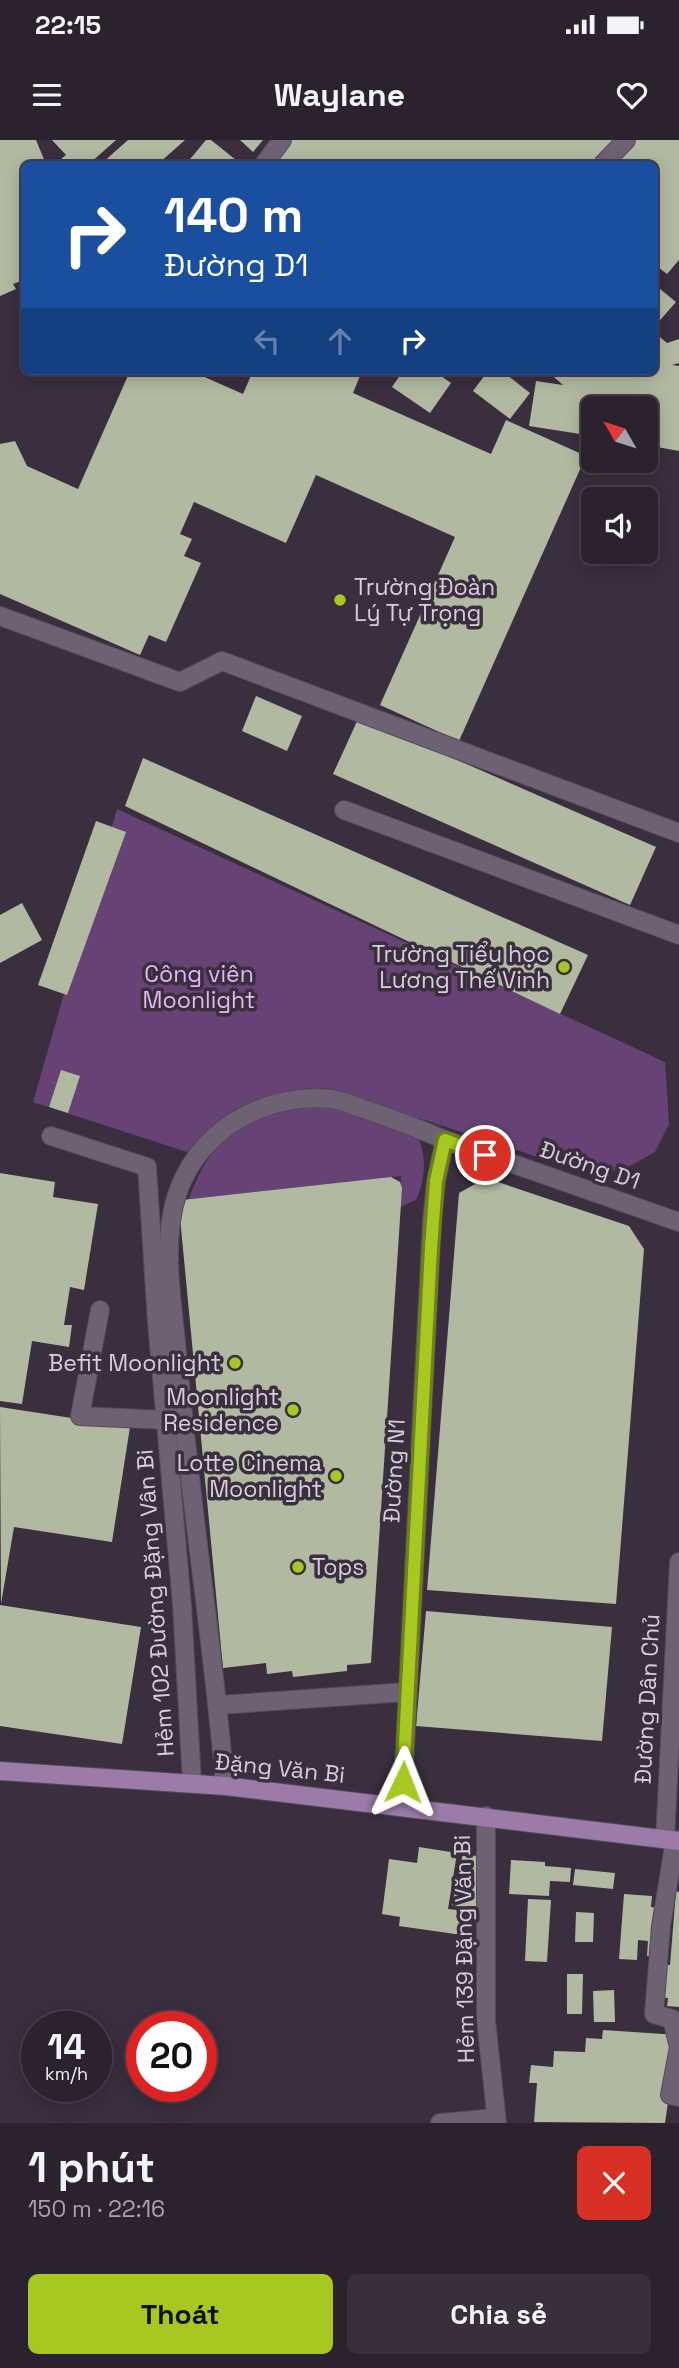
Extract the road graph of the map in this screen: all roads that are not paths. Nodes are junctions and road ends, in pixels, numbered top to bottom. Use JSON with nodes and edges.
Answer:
{"nodes":[{"id":1,"x":282,"y":140,"type":"edge"},
{"id":2,"x":626,"y":140,"type":"edge"},
{"id":3,"x":266,"y":161,"type":"edge"},
{"id":4,"x":606,"y":161,"type":"edge"},
{"id":5,"x":0,"y":616,"type":"edge"},
{"id":6,"x":344,"y":810,"type":"dead end"},
{"id":7,"x":679,"y":834,"type":"edge"},
{"id":8,"x":679,"y":935,"type":"edge"},
{"id":9,"x":51,"y":1136,"type":"dead end"},
{"id":10,"x":445,"y":1140,"type":"junction"},
{"id":11,"x":679,"y":1222,"type":"edge"},
{"id":12,"x":100,"y":1310,"type":"dead end"},
{"id":13,"x":166,"y":1420,"type":"junction"},
{"id":14,"x":679,"y":1562,"type":"edge"},
{"id":15,"x":407,"y":1692,"type":"junction"},
{"id":16,"x":219,"y":1705,"type":"junction"},
{"id":17,"x":0,"y":1771,"type":"edge"},
{"id":18,"x":192,"y":1783,"type":"junction"},
{"id":19,"x":225,"y":1786,"type":"junction"},
{"id":20,"x":402,"y":1806,"type":"junction"},
{"id":21,"x":486,"y":1816,"type":"junction"},
{"id":22,"x":673,"y":1840,"type":"edge"},
{"id":23,"x":679,"y":2097,"type":"edge"},
{"id":24,"x":497,"y":2120,"type":"edge"},
{"id":25,"x":440,"y":2123,"type":"edge"}],
"edges":[{"from":1,"to":3,"type":"street"},
{"from":2,"to":4,"type":"street"},
{"from":5,"to":7,"type":"street"},
{"from":6,"to":8,"type":"street"},
{"from":9,"to":13,"type":"street","name":"Hẻm 102 Đường Đặng Vân Bi"},
{"from":10,"to":11,"type":"street","name":"Đường D1"},
{"from":10,"to":15,"type":"street","name":"Đường N1"},
{"from":10,"to":16,"type":"street","name":"Đường D1"},
{"from":12,"to":13,"type":"street","name":"Hẻm 102 Đường Đặng Vân Bi"},
{"from":13,"to":18,"type":"street","name":"Hẻm 102 Đường Đặng Vân Bi"},
{"from":14,"to":22,"type":"street","name":"Đường Dân Chủ"},
{"from":15,"to":16,"type":"street"},
{"from":15,"to":20,"type":"street","name":"Đường N1"},
{"from":16,"to":19,"type":"street","name":"Đường D1"},
{"from":17,"to":18,"type":"main road","name":"Đặng Văn Bi"},
{"from":18,"to":19,"type":"main road","name":"Đặng Văn Bi"},
{"from":19,"to":20,"type":"main road","name":"Đặng Văn Bi"},
{"from":20,"to":21,"type":"main road","name":"Đặng Văn Bi"},
{"from":21,"to":22,"type":"main road","name":"Đặng Văn Bi"},
{"from":21,"to":24,"type":"street","name":"Hẻm 139 Đặng Văn Bi"},
{"from":22,"to":23,"type":"street","name":"Đường Dân Chủ"},
{"from":24,"to":25,"type":"street"}]}
